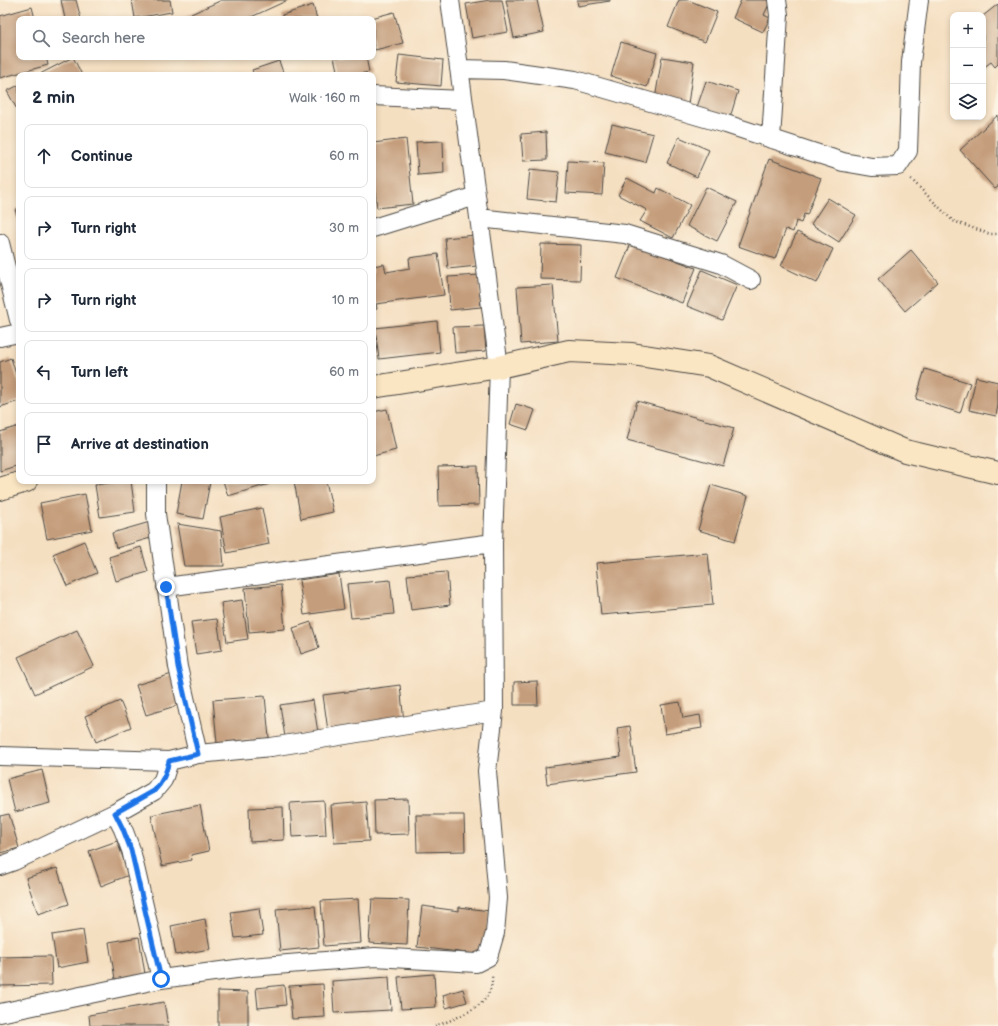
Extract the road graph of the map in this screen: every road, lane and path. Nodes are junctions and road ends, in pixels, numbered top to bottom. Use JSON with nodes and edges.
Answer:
{"nodes":[{"id":1,"x":450,"y":0,"type":"edge"},
{"id":2,"x":777,"y":0,"type":"edge"},
{"id":3,"x":919,"y":0,"type":"edge"},
{"id":4,"x":459,"y":69,"type":"junction"},
{"id":5,"x":376,"y":96,"type":"edge"},
{"id":6,"x":463,"y":100,"type":"junction"},
{"id":7,"x":771,"y":138,"type":"junction"},
{"id":8,"x":898,"y":166,"type":"junction"},
{"id":9,"x":476,"y":196,"type":"junction"},
{"id":10,"x":479,"y":218,"type":"junction"},
{"id":11,"x":376,"y":227,"type":"edge"},
{"id":12,"x":998,"y":234,"type":"edge"},
{"id":13,"x":0,"y":243,"type":"edge"},
{"id":14,"x":751,"y":280,"type":"dead end"},
{"id":15,"x":16,"y":308,"type":"edge"},
{"id":16,"x":16,"y":334,"type":"edge"},
{"id":17,"x":0,"y":337,"type":"edge"},
{"id":18,"x":499,"y":367,"type":"junction"},
{"id":19,"x":376,"y":387,"type":"edge"},
{"id":20,"x":998,"y":474,"type":"edge"},
{"id":21,"x":16,"y":484,"type":"edge"},
{"id":22,"x":156,"y":484,"type":"edge"},
{"id":23,"x":0,"y":489,"type":"edge"},
{"id":24,"x":493,"y":543,"type":"junction"},
{"id":25,"x":166,"y":587,"type":"junction"},
{"id":26,"x":494,"y":711,"type":"junction"},
{"id":27,"x":198,"y":754,"type":"junction"},
{"id":28,"x":0,"y":756,"type":"edge"},
{"id":29,"x":169,"y":761,"type":"junction"},
{"id":30,"x":115,"y":813,"type":"junction"},
{"id":31,"x":0,"y":866,"type":"edge"},
{"id":32,"x":488,"y":957,"type":"junction"},
{"id":33,"x":161,"y":979,"type":"junction"},
{"id":34,"x":0,"y":1013,"type":"edge"},
{"id":35,"x":435,"y":1026,"type":"edge"}],
"edges":[{"from":1,"to":4,"type":"street"},
{"from":2,"to":7,"type":"street"},
{"from":3,"to":8,"type":"street"},
{"from":4,"to":6,"type":"street"},
{"from":4,"to":7,"type":"street"},
{"from":5,"to":6,"type":"street"},
{"from":6,"to":9,"type":"street"},
{"from":7,"to":8,"type":"street"},
{"from":8,"to":12,"type":"path"},
{"from":9,"to":10,"type":"street"},
{"from":9,"to":11,"type":"street"},
{"from":10,"to":14,"type":"street"},
{"from":10,"to":18,"type":"street"},
{"from":13,"to":15,"type":"street"},
{"from":16,"to":17,"type":"street"},
{"from":18,"to":19,"type":"street"},
{"from":18,"to":20,"type":"street"},
{"from":18,"to":24,"type":"street"},
{"from":21,"to":23,"type":"street"},
{"from":22,"to":25,"type":"street"},
{"from":24,"to":25,"type":"street"},
{"from":24,"to":26,"type":"street"},
{"from":25,"to":27,"type":"street"},
{"from":26,"to":27,"type":"street"},
{"from":26,"to":32,"type":"street"},
{"from":27,"to":29,"type":"street"},
{"from":28,"to":29,"type":"street"},
{"from":29,"to":30,"type":"street"},
{"from":30,"to":31,"type":"street"},
{"from":30,"to":33,"type":"street"},
{"from":32,"to":33,"type":"street"},
{"from":32,"to":35,"type":"path"},
{"from":33,"to":34,"type":"street"}]}
